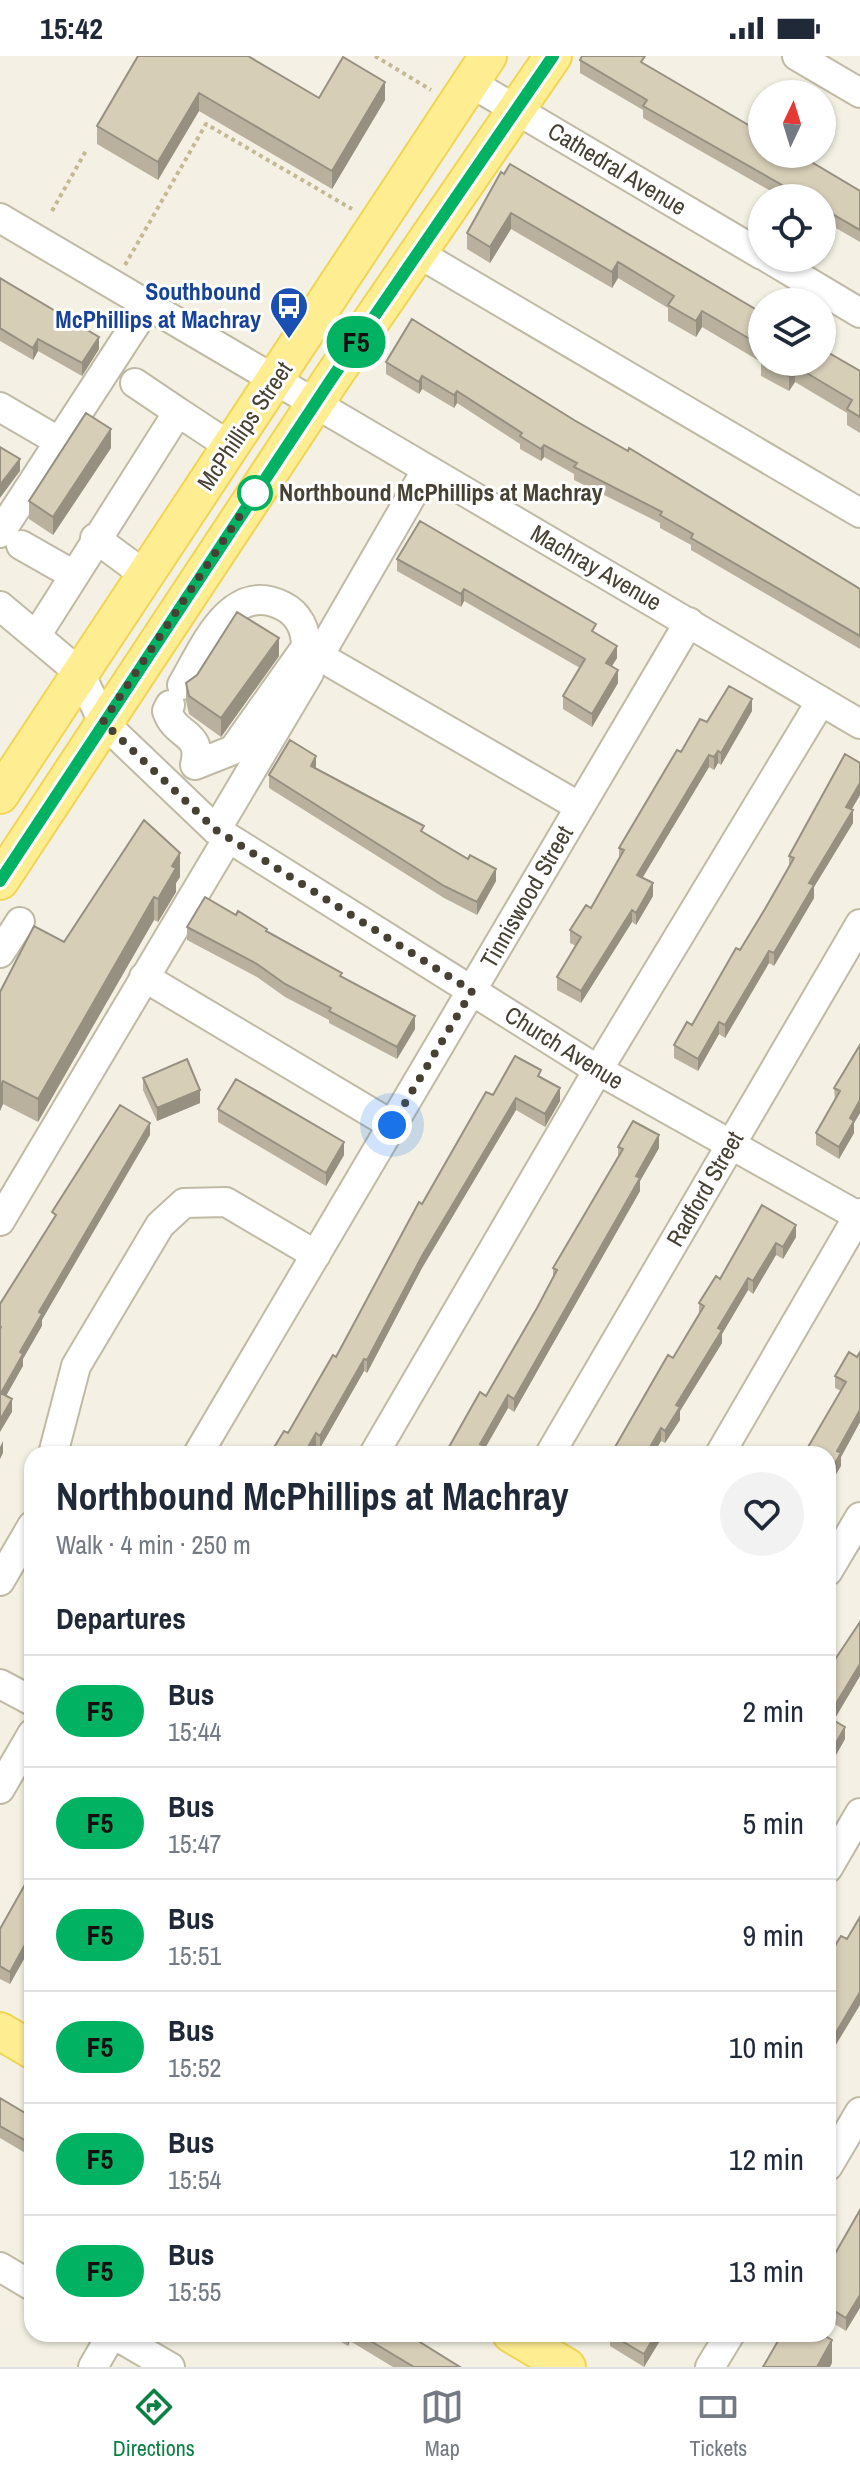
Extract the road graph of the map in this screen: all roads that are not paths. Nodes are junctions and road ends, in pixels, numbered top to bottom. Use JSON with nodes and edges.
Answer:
{"nodes":[{"id":1,"x":553,"y":56,"type":"edge"},
{"id":2,"x":797,"y":56,"type":"edge"},
{"id":3,"x":467,"y":78,"type":"edge"},
{"id":4,"x":860,"y":93,"type":"edge"},
{"id":5,"x":517,"y":110,"type":"junction"},
{"id":6,"x":0,"y":218,"type":"edge"},
{"id":7,"x":748,"y":247,"type":"edge"},
{"id":8,"x":416,"y":252,"type":"junction"},
{"id":9,"x":791,"y":272,"type":"edge"},
{"id":10,"x":148,"y":305,"type":"junction"},
{"id":11,"x":860,"y":313,"type":"edge"},
{"id":12,"x":275,"y":382,"type":"junction"},
{"id":13,"x":135,"y":383,"type":"dead end"},
{"id":14,"x":314,"y":405,"type":"junction"},
{"id":15,"x":0,"y":407,"type":"edge"},
{"id":16,"x":178,"y":412,"type":"junction"},
{"id":17,"x":60,"y":442,"type":"junction"},
{"id":18,"x":231,"y":447,"type":"junction"},
{"id":19,"x":427,"y":469,"type":"junction"},
{"id":20,"x":860,"y":513,"type":"edge"},
{"id":21,"x":95,"y":538,"type":"junction"},
{"id":22,"x":11,"y":539,"type":"edge"},
{"id":23,"x":72,"y":574,"type":"junction"},
{"id":24,"x":145,"y":575,"type":"junction"},
{"id":25,"x":0,"y":606,"type":"edge"},
{"id":26,"x":689,"y":622,"type":"junction"},
{"id":27,"x":36,"y":636,"type":"junction"},
{"id":28,"x":319,"y":656,"type":"junction"},
{"id":29,"x":80,"y":673,"type":"junction"},
{"id":30,"x":176,"y":695,"type":"joint"},
{"id":31,"x":821,"y":701,"type":"junction"},
{"id":32,"x":103,"y":722,"type":"junction"},
{"id":33,"x":860,"y":724,"type":"edge"},
{"id":34,"x":0,"y":795,"type":"edge"},
{"id":35,"x":580,"y":807,"type":"junction"},
{"id":36,"x":222,"y":834,"type":"junction"},
{"id":37,"x":0,"y":881,"type":"edge"},
{"id":38,"x":20,"y":922,"type":"dead end"},
{"id":39,"x":860,"y":924,"type":"edge"},
{"id":40,"x":0,"y":953,"type":"edge"},
{"id":41,"x":144,"y":977,"type":"junction"},
{"id":42,"x":472,"y":991,"type":"junction"},
{"id":43,"x":598,"y":1070,"type":"junction"},
{"id":44,"x":392,"y":1125,"type":"junction"},
{"id":45,"x":730,"y":1146,"type":"junction"},
{"id":46,"x":11,"y":1178,"type":"edge"},
{"id":47,"x":860,"y":1215,"type":"edge"},
{"id":48,"x":0,"y":1221,"type":"edge"},
{"id":49,"x":316,"y":1255,"type":"junction"},
{"id":50,"x":55,"y":1446,"type":"edge"},
{"id":51,"x":203,"y":1446,"type":"edge"},
{"id":52,"x":379,"y":1446,"type":"edge"},
{"id":53,"x":555,"y":1446,"type":"edge"},
{"id":54,"x":725,"y":1446,"type":"edge"},
{"id":55,"x":860,"y":1517,"type":"edge"},
{"id":56,"x":24,"y":1540,"type":"edge"},
{"id":57,"x":836,"y":1558,"type":"edge"},
{"id":58,"x":0,"y":1581,"type":"edge"},
{"id":59,"x":0,"y":1684,"type":"edge"},
{"id":60,"x":24,"y":1697,"type":"edge"},
{"id":61,"x":24,"y":1748,"type":"edge"},
{"id":62,"x":0,"y":1789,"type":"edge"},
{"id":63,"x":860,"y":1813,"type":"edge"},
{"id":64,"x":836,"y":1854,"type":"edge"},
{"id":65,"x":860,"y":2112,"type":"edge"},
{"id":66,"x":836,"y":2152,"type":"edge"},
{"id":67,"x":0,"y":2267,"type":"edge"},
{"id":68,"x":24,"y":2281,"type":"edge"},
{"id":69,"x":108,"y":2342,"type":"edge"},
{"id":70,"x":127,"y":2342,"type":"edge"},
{"id":71,"x":531,"y":2342,"type":"edge"},
{"id":72,"x":725,"y":2342,"type":"edge"},
{"id":73,"x":555,"y":2352,"type":"edge"},
{"id":74,"x":93,"y":2367,"type":"edge"},
{"id":75,"x":170,"y":2367,"type":"edge"},
{"id":76,"x":710,"y":2367,"type":"edge"}],
"edges":[{"from":1,"to":5,"type":"main road","name":"McPhillips Street"},
{"from":2,"to":4,"type":"street"},
{"from":3,"to":5,"type":"street","name":"Cathedral Avenue"},
{"from":3,"to":12,"type":"main road","name":"McPhillips Street"},
{"from":5,"to":7,"type":"street","name":"Cathedral Avenue"},
{"from":5,"to":8,"type":"main road","name":"McPhillips Street"},
{"from":6,"to":10,"type":"street","name":"Machray Avenue"},
{"from":8,"to":14,"type":"main road","name":"McPhillips Street"},
{"from":8,"to":20,"type":"street"},
{"from":9,"to":11,"type":"street"},
{"from":10,"to":12,"type":"street","name":"Machray Avenue"},
{"from":10,"to":17,"type":"street"},
{"from":12,"to":14,"type":"street","name":"Machray Avenue"},
{"from":12,"to":18,"type":"main road","name":"McPhillips Street"},
{"from":13,"to":16,"type":"street"},
{"from":14,"to":19,"type":"street","name":"Machray Avenue"},
{"from":14,"to":32,"type":"main road","name":"McPhillips Street"},
{"from":15,"to":17,"type":"street"},
{"from":16,"to":18,"type":"street"},
{"from":16,"to":21,"type":"street"},
{"from":17,"to":22,"type":"street"},
{"from":18,"to":24,"type":"main road","name":"McPhillips Street"},
{"from":19,"to":26,"type":"street","name":"Machray Avenue"},
{"from":19,"to":28,"type":"street"},
{"from":21,"to":23,"type":"street"},
{"from":21,"to":24,"type":"street"},
{"from":22,"to":23,"type":"street"},
{"from":23,"to":27,"type":"street"},
{"from":24,"to":29,"type":"main road","name":"McPhillips Street"},
{"from":25,"to":27,"type":"street","name":"Church Avenue"},
{"from":26,"to":31,"type":"street","name":"Machray Avenue"},
{"from":26,"to":35,"type":"street","name":"Tinniswood Street"},
{"from":27,"to":29,"type":"street","name":"Church Avenue"},
{"from":28,"to":35,"type":"street"},
{"from":28,"to":36,"type":"street"},
{"from":29,"to":32,"type":"street","name":"Church Avenue"},
{"from":29,"to":34,"type":"main road","name":"McPhillips Street"},
{"from":30,"to":30,"type":"street"},
{"from":31,"to":33,"type":"street","name":"Machray Avenue"},
{"from":31,"to":43,"type":"street"},
{"from":32,"to":36,"type":"street","name":"Church Avenue"},
{"from":32,"to":37,"type":"main road","name":"McPhillips Street"},
{"from":35,"to":42,"type":"street","name":"Tinniswood Street"},
{"from":36,"to":41,"type":"street"},
{"from":36,"to":42,"type":"street","name":"Church Avenue"},
{"from":38,"to":40,"type":"street"},
{"from":39,"to":45,"type":"street","name":"Radford Street"},
{"from":41,"to":44,"type":"street"},
{"from":41,"to":46,"type":"street"},
{"from":42,"to":43,"type":"street","name":"Church Avenue"},
{"from":42,"to":44,"type":"street","name":"Tinniswood Street"},
{"from":43,"to":45,"type":"street","name":"Church Avenue"},
{"from":43,"to":52,"type":"street"},
{"from":44,"to":49,"type":"street","name":"Tinniswood Street"},
{"from":45,"to":47,"type":"street","name":"Church Avenue"},
{"from":45,"to":53,"type":"street","name":"Radford Street"},
{"from":46,"to":48,"type":"street"},
{"from":47,"to":54,"type":"street"},
{"from":49,"to":50,"type":"street"},
{"from":49,"to":51,"type":"street","name":"Tinniswood Street"},
{"from":55,"to":57,"type":"street"},
{"from":56,"to":58,"type":"street"},
{"from":59,"to":60,"type":"street"},
{"from":61,"to":62,"type":"street"},
{"from":63,"to":64,"type":"street"},
{"from":65,"to":66,"type":"street"},
{"from":67,"to":68,"type":"street"},
{"from":69,"to":74,"type":"street"},
{"from":70,"to":75,"type":"street"},
{"from":71,"to":73,"type":"main road"},
{"from":72,"to":76,"type":"street"}]}
